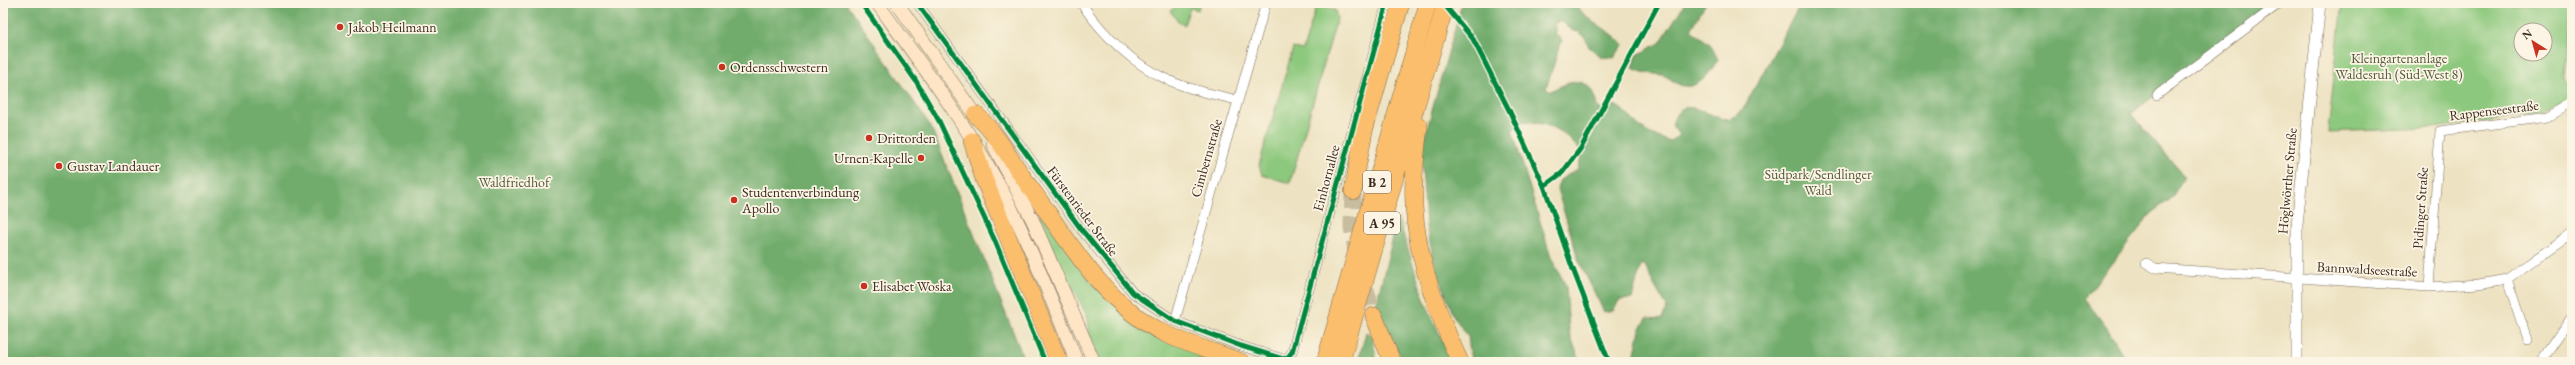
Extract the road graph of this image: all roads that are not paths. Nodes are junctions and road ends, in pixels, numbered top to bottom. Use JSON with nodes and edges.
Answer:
{"nodes":[{"id":1,"x":877,"y":3,"type":"edge"},
{"id":2,"x":897,"y":3,"type":"edge"},
{"id":3,"x":917,"y":3,"type":"edge"},
{"id":4,"x":1081,"y":3,"type":"edge"},
{"id":5,"x":1266,"y":3,"type":"edge"},
{"id":6,"x":1387,"y":3,"type":"edge"},
{"id":7,"x":1401,"y":3,"type":"edge"},
{"id":8,"x":1428,"y":3,"type":"edge"},
{"id":9,"x":1446,"y":3,"type":"edge"},
{"id":10,"x":2280,"y":3,"type":"edge"},
{"id":11,"x":2320,"y":3,"type":"edge"},
{"id":12,"x":1423,"y":84,"type":"junction"},
{"id":13,"x":2157,"y":95,"type":"dead end"},
{"id":14,"x":1237,"y":100,"type":"junction"},
{"id":15,"x":2572,"y":103,"type":"edge"},
{"id":16,"x":976,"y":115,"type":"junction"},
{"id":17,"x":2440,"y":132,"type":"joint"},
{"id":18,"x":972,"y":141,"type":"junction"},
{"id":19,"x":1353,"y":191,"type":"tunnel mouth"},
{"id":20,"x":2572,"y":233,"type":"edge"},
{"id":21,"x":2146,"y":264,"type":"dead end"},
{"id":22,"x":2296,"y":279,"type":"junction"},
{"id":23,"x":2507,"y":279,"type":"junction"},
{"id":24,"x":2430,"y":287,"type":"junction"},
{"id":25,"x":1374,"y":316,"type":"tunnel mouth"},
{"id":26,"x":2572,"y":318,"type":"edge"},
{"id":27,"x":1175,"y":321,"type":"junction"},
{"id":28,"x":2527,"y":339,"type":"dead end"},
{"id":29,"x":1287,"y":358,"type":"joint"},
{"id":30,"x":1059,"y":362,"type":"edge"},
{"id":31,"x":1077,"y":362,"type":"edge"},
{"id":32,"x":1094,"y":362,"type":"edge"},
{"id":33,"x":1241,"y":362,"type":"edge"},
{"id":34,"x":1325,"y":362,"type":"edge"},
{"id":35,"x":1342,"y":362,"type":"edge"},
{"id":36,"x":1392,"y":362,"type":"edge"},
{"id":37,"x":1460,"y":362,"type":"edge"},
{"id":38,"x":2297,"y":362,"type":"edge"},
{"id":39,"x":2541,"y":362,"type":"edge"}],
"edges":[{"from":1,"to":18,"type":"main road"},
{"from":2,"to":16,"type":"main road"},
{"from":3,"to":27,"type":"street","name":"Fürstenrieder Straße"},
{"from":4,"to":14,"type":"street"},
{"from":5,"to":14,"type":"street","name":"Cimbernstraße"},
{"from":6,"to":29,"type":"street","name":"Einhornallee"},
{"from":7,"to":19,"type":"highway"},
{"from":8,"to":34,"type":"highway","number":"B 2"},
{"from":9,"to":12,"type":"highway","number":"A 95"},
{"from":10,"to":13,"type":"street"},
{"from":11,"to":22,"type":"street","name":"Höglwörther Straße"},
{"from":12,"to":35,"type":"highway","number":"A 95"},
{"from":12,"to":37,"type":"highway"},
{"from":14,"to":27,"type":"street","name":"Cimbernstraße"},
{"from":15,"to":17,"type":"street","name":"Rappenseestraße"},
{"from":16,"to":32,"type":"main road"},
{"from":16,"to":33,"type":"highway"},
{"from":17,"to":24,"type":"street","name":"Pidinger Straße"},
{"from":18,"to":30,"type":"highway"},
{"from":18,"to":31,"type":"main road"},
{"from":20,"to":23,"type":"street","name":"Bannwaldseestraße"},
{"from":21,"to":22,"type":"street","name":"Bannwaldseestraße"},
{"from":22,"to":24,"type":"street","name":"Bannwaldseestraße"},
{"from":22,"to":38,"type":"street","name":"Höglwörther Straße"},
{"from":23,"to":24,"type":"street","name":"Bannwaldseestraße"},
{"from":23,"to":28,"type":"street"},
{"from":25,"to":36,"type":"highway"},
{"from":26,"to":39,"type":"street"},
{"from":27,"to":29,"type":"street","name":"Fürstenrieder Straße"}]}
